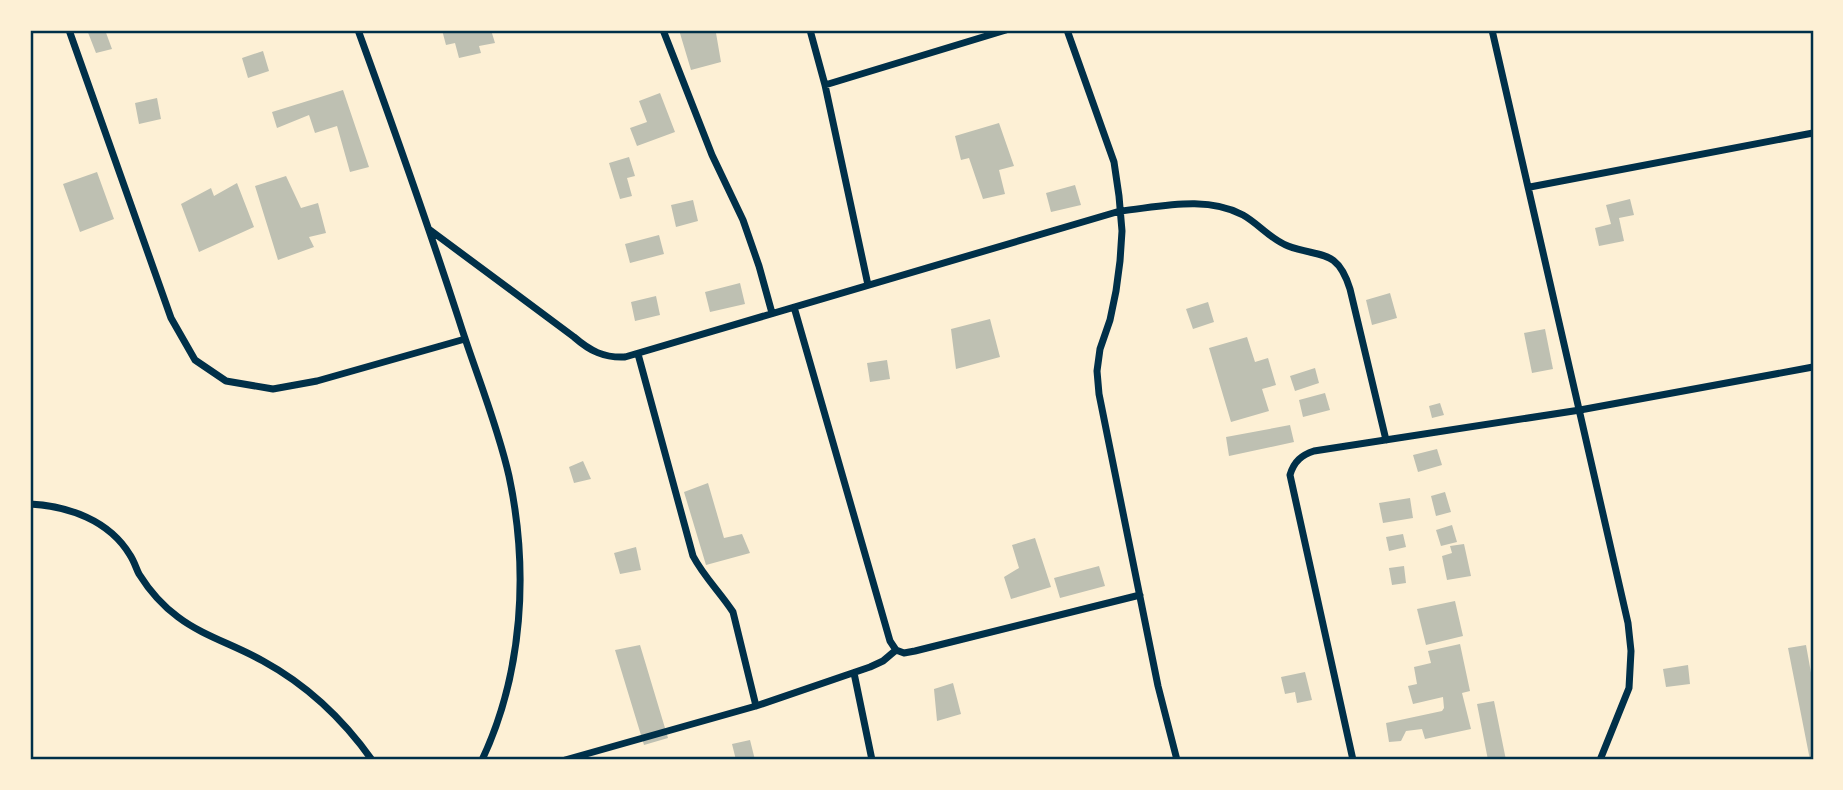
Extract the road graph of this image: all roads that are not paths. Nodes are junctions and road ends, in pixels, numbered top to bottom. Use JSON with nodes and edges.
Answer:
{"nodes":[{"id":1,"x":69,"y":30,"type":"edge"},
{"id":2,"x":358,"y":30,"type":"edge"},
{"id":3,"x":663,"y":30,"type":"edge"},
{"id":4,"x":810,"y":30,"type":"edge"},
{"id":5,"x":1006,"y":30,"type":"edge"},
{"id":6,"x":1067,"y":30,"type":"edge"},
{"id":7,"x":1492,"y":30,"type":"edge"},
{"id":8,"x":825,"y":85,"type":"junction"},
{"id":9,"x":1813,"y":133,"type":"edge"},
{"id":10,"x":1530,"y":187,"type":"junction"},
{"id":11,"x":1120,"y":211,"type":"junction"},
{"id":12,"x":430,"y":230,"type":"junction"},
{"id":13,"x":868,"y":285,"type":"junction"},
{"id":14,"x":794,"y":307,"type":"junction"},
{"id":15,"x":772,"y":313,"type":"junction"},
{"id":16,"x":465,"y":339,"type":"junction"},
{"id":17,"x":638,"y":354,"type":"junction"},
{"id":18,"x":1813,"y":367,"type":"edge"},
{"id":19,"x":1580,"y":410,"type":"junction"},
{"id":20,"x":1386,"y":440,"type":"junction"},
{"id":21,"x":30,"y":504,"type":"edge"},
{"id":22,"x":1140,"y":595,"type":"junction"},
{"id":23,"x":896,"y":650,"type":"junction"},
{"id":24,"x":854,"y":673,"type":"junction"},
{"id":25,"x":756,"y":706,"type":"junction"},
{"id":26,"x":372,"y":760,"type":"edge"},
{"id":27,"x":482,"y":760,"type":"edge"},
{"id":28,"x":565,"y":760,"type":"edge"},
{"id":29,"x":872,"y":760,"type":"edge"},
{"id":30,"x":1177,"y":760,"type":"edge"},
{"id":31,"x":1353,"y":760,"type":"edge"},
{"id":32,"x":1600,"y":760,"type":"edge"}],
"edges":[{"from":1,"to":16,"type":"street"},
{"from":2,"to":12,"type":"street"},
{"from":3,"to":15,"type":"street"},
{"from":4,"to":8,"type":"street"},
{"from":5,"to":8,"type":"street"},
{"from":6,"to":11,"type":"street"},
{"from":7,"to":10,"type":"street"},
{"from":8,"to":13,"type":"street"},
{"from":9,"to":10,"type":"street"},
{"from":10,"to":19,"type":"street"},
{"from":11,"to":13,"type":"street"},
{"from":11,"to":20,"type":"street"},
{"from":11,"to":22,"type":"street"},
{"from":12,"to":16,"type":"street"},
{"from":12,"to":17,"type":"street"},
{"from":13,"to":14,"type":"street"},
{"from":14,"to":15,"type":"street"},
{"from":14,"to":23,"type":"street"},
{"from":15,"to":17,"type":"street"},
{"from":16,"to":27,"type":"street"},
{"from":17,"to":25,"type":"street"},
{"from":18,"to":19,"type":"street"},
{"from":19,"to":20,"type":"street"},
{"from":19,"to":32,"type":"street"},
{"from":20,"to":31,"type":"street"},
{"from":21,"to":26,"type":"street"},
{"from":22,"to":23,"type":"street"},
{"from":22,"to":30,"type":"street"},
{"from":23,"to":24,"type":"street"},
{"from":24,"to":25,"type":"street"},
{"from":24,"to":29,"type":"street"},
{"from":25,"to":28,"type":"street"}]}
